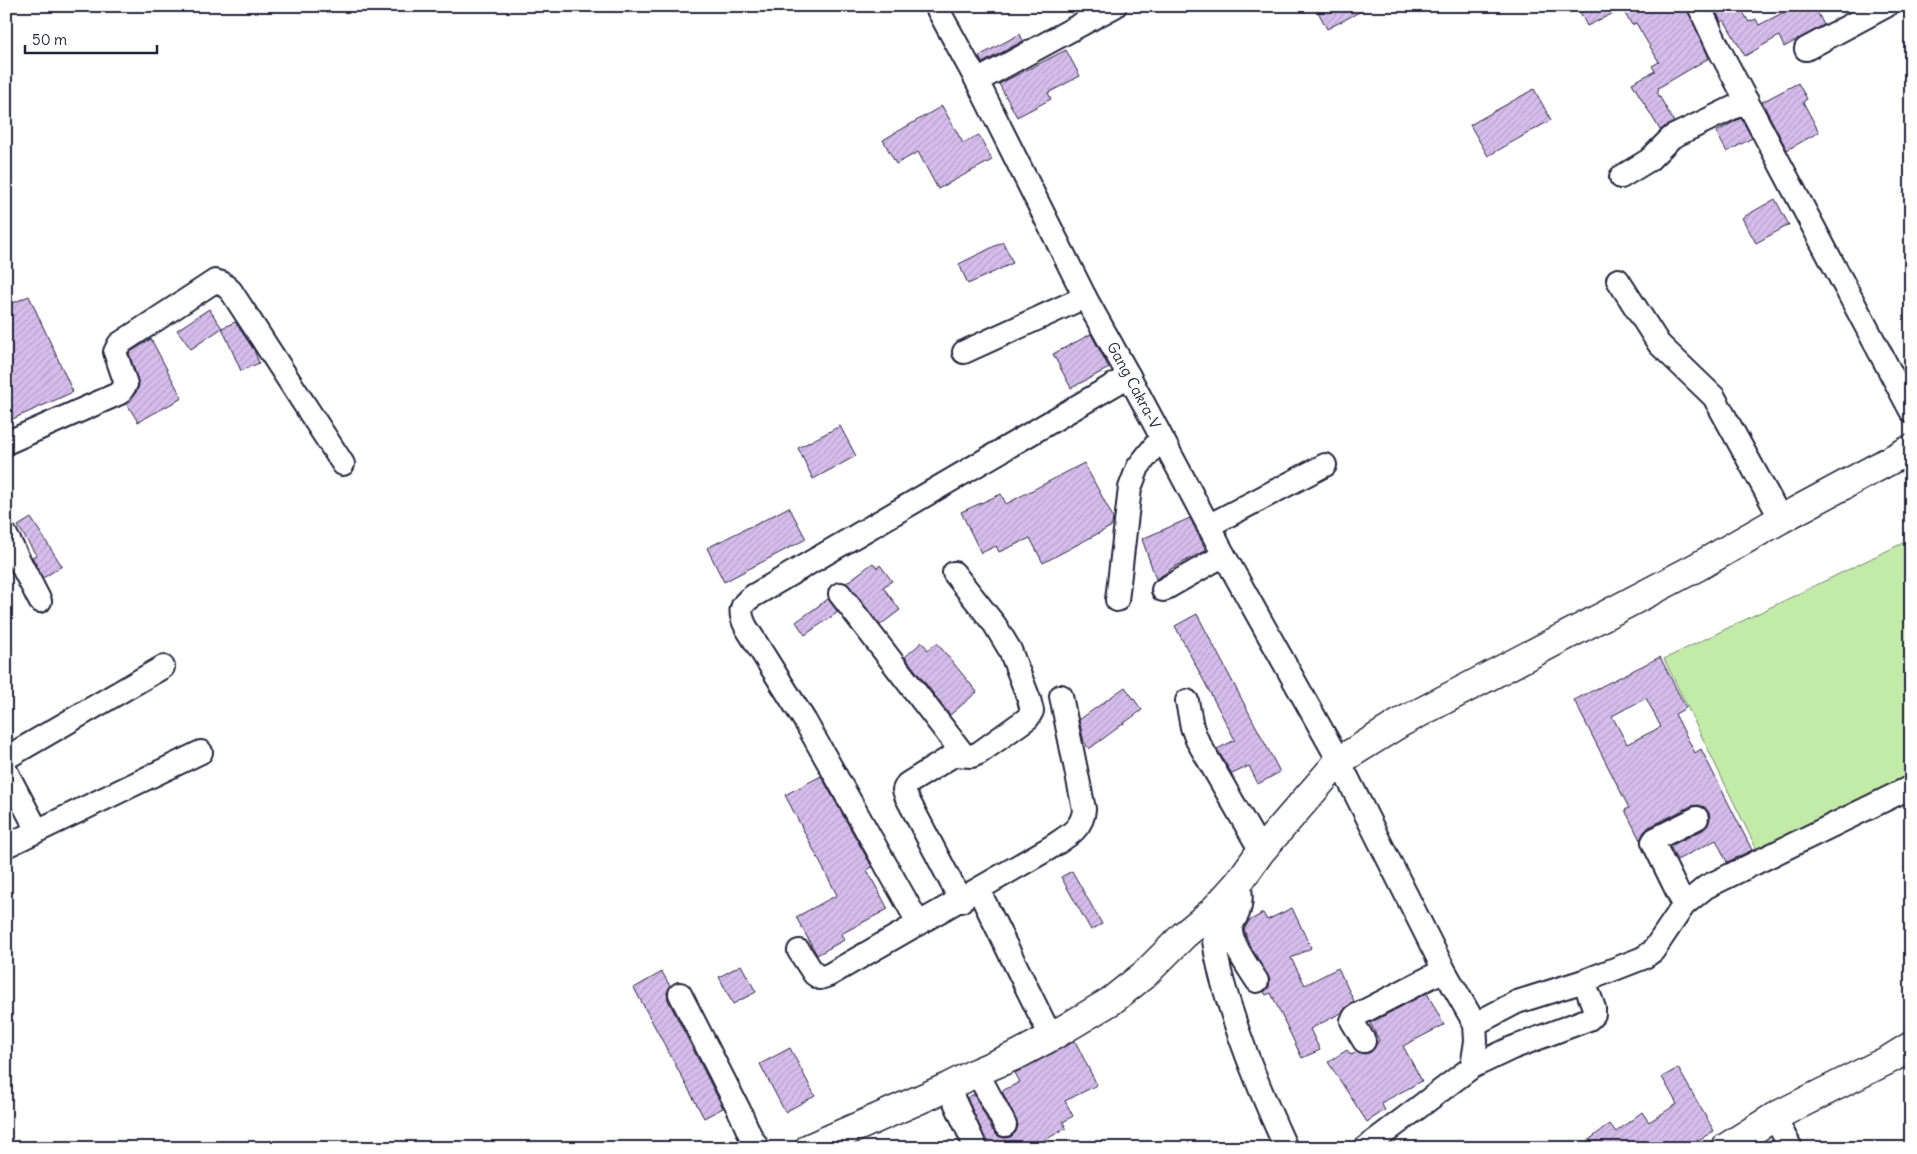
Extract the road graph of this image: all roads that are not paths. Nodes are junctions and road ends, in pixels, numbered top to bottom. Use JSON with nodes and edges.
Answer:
{"nodes":[{"id":1,"x":936,"y":6,"type":"edge"},
{"id":2,"x":1115,"y":6,"type":"edge"},
{"id":3,"x":1699,"y":6,"type":"edge"},
{"id":4,"x":1886,"y":6,"type":"edge"},
{"id":5,"x":1806,"y":49,"type":"dead end"},
{"id":6,"x":977,"y":81,"type":"junction"},
{"id":7,"x":1746,"y":100,"type":"junction"},
{"id":8,"x":1621,"y":177,"type":"dead end"},
{"id":9,"x":1618,"y":280,"type":"dead end"},
{"id":10,"x":1085,"y":297,"type":"junction"},
{"id":11,"x":964,"y":352,"type":"dead end"},
{"id":12,"x":1130,"y":376,"type":"junction"},
{"id":13,"x":1911,"y":411,"type":"edge"},
{"id":14,"x":1161,"y":438,"type":"junction"},
{"id":15,"x":6,"y":443,"type":"edge"},
{"id":16,"x":1910,"y":452,"type":"edge"},
{"id":17,"x":343,"y":464,"type":"dead end"},
{"id":18,"x":1325,"y":465,"type":"dead end"},
{"id":19,"x":1781,"y":519,"type":"junction"},
{"id":20,"x":1208,"y":526,"type":"junction"},
{"id":21,"x":6,"y":535,"type":"edge"},
{"id":22,"x":1224,"y":555,"type":"junction"},
{"id":23,"x":954,"y":573,"type":"dead end"},
{"id":24,"x":1164,"y":590,"type":"dead end"},
{"id":25,"x":840,"y":594,"type":"dead end"},
{"id":26,"x":1117,"y":600,"type":"dead end"},
{"id":27,"x":40,"y":601,"type":"dead end"},
{"id":28,"x":163,"y":667,"type":"dead end"},
{"id":29,"x":1061,"y":696,"type":"dead end"},
{"id":30,"x":1188,"y":701,"type":"dead end"},
{"id":31,"x":201,"y":752,"type":"dead end"},
{"id":32,"x":964,"y":755,"type":"junction"},
{"id":33,"x":6,"y":758,"type":"edge"},
{"id":34,"x":1340,"y":761,"type":"junction"},
{"id":35,"x":6,"y":771,"type":"edge"},
{"id":36,"x":1911,"y":787,"type":"edge"},
{"id":37,"x":1696,"y":818,"type":"dead end"},
{"id":38,"x":37,"y":830,"type":"junction"},
{"id":39,"x":6,"y":846,"type":"edge"},
{"id":40,"x":1261,"y":851,"type":"junction"},
{"id":41,"x":1239,"y":882,"type":"junction"},
{"id":42,"x":970,"y":896,"type":"junction"},
{"id":43,"x":1684,"y":905,"type":"junction"},
{"id":44,"x":1212,"y":912,"type":"junction"},
{"id":45,"x":918,"y":924,"type":"junction"},
{"id":46,"x":799,"y":951,"type":"dead end"},
{"id":47,"x":1444,"y":970,"type":"junction"},
{"id":48,"x":1257,"y":981,"type":"dead end"},
{"id":49,"x":1584,"y":981,"type":"junction"},
{"id":50,"x":680,"y":994,"type":"dead end"},
{"id":51,"x":1475,"y":1024,"type":"junction"},
{"id":52,"x":1051,"y":1037,"type":"junction"},
{"id":53,"x":1364,"y":1041,"type":"dead end"},
{"id":54,"x":1911,"y":1046,"type":"edge"},
{"id":55,"x":1472,"y":1067,"type":"junction"},
{"id":56,"x":977,"y":1072,"type":"junction"},
{"id":57,"x":948,"y":1087,"type":"junction"},
{"id":58,"x":1774,"y":1117,"type":"junction"},
{"id":59,"x":1004,"y":1125,"type":"dead end"},
{"id":60,"x":758,"y":1148,"type":"edge"},
{"id":61,"x":809,"y":1148,"type":"edge"},
{"id":62,"x":976,"y":1148,"type":"edge"},
{"id":63,"x":1286,"y":1148,"type":"edge"},
{"id":64,"x":1365,"y":1148,"type":"edge"},
{"id":65,"x":1725,"y":1148,"type":"edge"},
{"id":66,"x":1791,"y":1148,"type":"edge"}],
"edges":[{"from":1,"to":6,"type":"street","name":"Gang Cakra-V"},
{"from":2,"to":6,"type":"street"},
{"from":3,"to":7,"type":"street"},
{"from":4,"to":5,"type":"street"},
{"from":6,"to":10,"type":"street","name":"Gang Cakra-V"},
{"from":7,"to":8,"type":"street"},
{"from":7,"to":13,"type":"street"},
{"from":9,"to":19,"type":"street"},
{"from":10,"to":11,"type":"street"},
{"from":10,"to":12,"type":"street","name":"Gang Cakra-V"},
{"from":12,"to":14,"type":"street","name":"Gang Cakra-V"},
{"from":12,"to":45,"type":"street"},
{"from":14,"to":20,"type":"street","name":"Gang Cakra-V"},
{"from":14,"to":26,"type":"street"},
{"from":15,"to":17,"type":"street"},
{"from":16,"to":19,"type":"main road"},
{"from":18,"to":20,"type":"street"},
{"from":19,"to":34,"type":"main road"},
{"from":20,"to":22,"type":"street","name":"Gang Cakra-V"},
{"from":21,"to":27,"type":"street"},
{"from":22,"to":24,"type":"street"},
{"from":22,"to":34,"type":"street","name":"Gang Cakra-V"},
{"from":23,"to":32,"type":"street"},
{"from":25,"to":32,"type":"street"},
{"from":28,"to":33,"type":"street"},
{"from":29,"to":42,"type":"street"},
{"from":30,"to":40,"type":"street"},
{"from":31,"to":38,"type":"street"},
{"from":32,"to":42,"type":"street"},
{"from":34,"to":40,"type":"main road"},
{"from":34,"to":47,"type":"street","name":"Gang Cakra-V"},
{"from":35,"to":38,"type":"street"},
{"from":36,"to":43,"type":"street"},
{"from":37,"to":43,"type":"street"},
{"from":38,"to":39,"type":"street"},
{"from":40,"to":41,"type":"main road"},
{"from":41,"to":44,"type":"main road"},
{"from":41,"to":48,"type":"street"},
{"from":42,"to":45,"type":"street"},
{"from":42,"to":52,"type":"street"},
{"from":43,"to":49,"type":"street"},
{"from":44,"to":52,"type":"main road"},
{"from":44,"to":63,"type":"street"},
{"from":45,"to":46,"type":"street"},
{"from":47,"to":51,"type":"street","name":"Gang Cakra-V"},
{"from":47,"to":53,"type":"street"},
{"from":49,"to":51,"type":"street"},
{"from":49,"to":55,"type":"street"},
{"from":50,"to":60,"type":"street"},
{"from":51,"to":55,"type":"street"},
{"from":52,"to":56,"type":"main road"},
{"from":54,"to":58,"type":"main road"},
{"from":55,"to":64,"type":"street"},
{"from":56,"to":57,"type":"main road"},
{"from":56,"to":59,"type":"street"},
{"from":57,"to":61,"type":"main road"},
{"from":57,"to":62,"type":"street"},
{"from":58,"to":65,"type":"main road"},
{"from":58,"to":66,"type":"street"}]}
